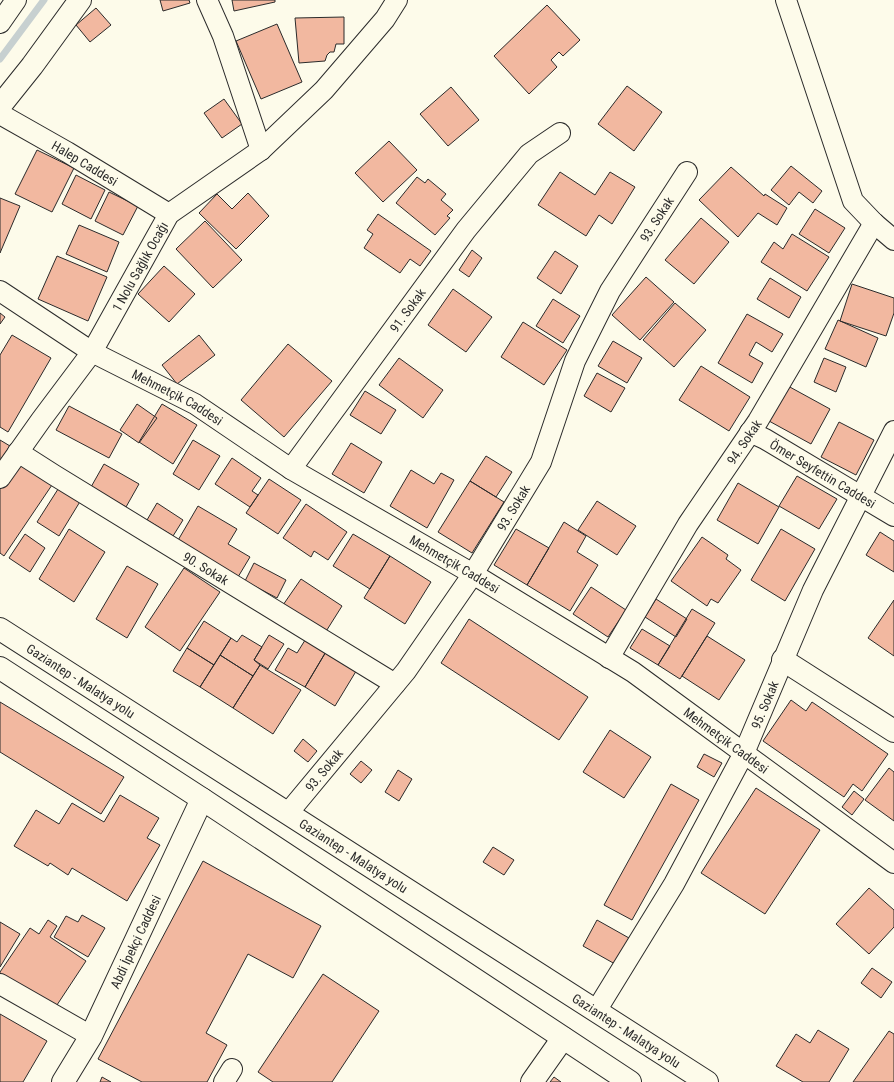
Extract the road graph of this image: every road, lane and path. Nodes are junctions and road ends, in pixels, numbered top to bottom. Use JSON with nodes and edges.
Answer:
{"nodes":[{"id":1,"x":16,"y":0,"type":"edge"},
{"id":2,"x":80,"y":0,"type":"edge"},
{"id":3,"x":207,"y":0,"type":"edge"},
{"id":4,"x":397,"y":0,"type":"edge"},
{"id":5,"x":786,"y":0,"type":"edge"},
{"id":6,"x":0,"y":23,"type":"edge"},
{"id":7,"x":0,"y":106,"type":"edge"},
{"id":8,"x":0,"y":114,"type":"edge"},
{"id":9,"x":560,"y":133,"type":"dead end"},
{"id":10,"x":261,"y":150,"type":"junction"},
{"id":11,"x":687,"y":172,"type":"dead end"},
{"id":12,"x":169,"y":214,"type":"junction"},
{"id":13,"x":874,"y":223,"type":"junction"},
{"id":14,"x":894,"y":240,"type":"edge"},
{"id":15,"x":0,"y":291,"type":"edge"},
{"id":16,"x":92,"y":352,"type":"junction"},
{"id":17,"x":894,"y":431,"type":"edge"},
{"id":18,"x":750,"y":432,"type":"junction"},
{"id":19,"x":18,"y":452,"type":"junction"},
{"id":20,"x":291,"y":469,"type":"junction"},
{"id":21,"x":0,"y":478,"type":"edge"},
{"id":22,"x":861,"y":496,"type":"junction"},
{"id":23,"x":894,"y":516,"type":"edge"},
{"id":24,"x":473,"y":574,"type":"junction"},
{"id":25,"x":0,"y":629,"type":"edge"},
{"id":26,"x":609,"y":658,"type":"junction"},
{"id":27,"x":783,"y":660,"type":"junction"},
{"id":28,"x":0,"y":668,"type":"edge"},
{"id":29,"x":395,"y":684,"type":"junction"},
{"id":30,"x":894,"y":731,"type":"edge"},
{"id":31,"x":744,"y":753,"type":"junction"},
{"id":32,"x":202,"y":799,"type":"junction"},
{"id":33,"x":288,"y":813,"type":"junction"},
{"id":34,"x":894,"y":863,"type":"edge"},
{"id":35,"x":0,"y":984,"type":"edge"},
{"id":36,"x":596,"y":1011,"type":"junction"},
{"id":37,"x":91,"y":1036,"type":"junction"},
{"id":38,"x":563,"y":1038,"type":"junction"},
{"id":39,"x":63,"y":1082,"type":"edge"},
{"id":40,"x":532,"y":1082,"type":"edge"},
{"id":41,"x":630,"y":1082,"type":"edge"},
{"id":42,"x":706,"y":1082,"type":"edge"}],
"edges":[{"from":1,"to":6,"type":"street"},
{"from":2,"to":7,"type":"main road"},
{"from":3,"to":10,"type":"street"},
{"from":4,"to":10,"type":"street","name":"1 Nolu Sağlık Ocağı"},
{"from":5,"to":13,"type":"street"},
{"from":8,"to":12,"type":"street","name":"Halep Caddesi"},
{"from":9,"to":20,"type":"street","name":"91. Sokak"},
{"from":10,"to":12,"type":"street","name":"1 Nolu Sağlık Ocağı"},
{"from":11,"to":24,"type":"street","name":"93. Sokak"},
{"from":12,"to":16,"type":"street","name":"1 Nolu Sağlık Ocağı"},
{"from":13,"to":14,"type":"street"},
{"from":13,"to":18,"type":"street","name":"94. Sokak"},
{"from":15,"to":16,"type":"street","name":"Mehmetçik Caddesi"},
{"from":16,"to":19,"type":"street","name":"1 Nolu Sağlık Ocağı"},
{"from":16,"to":20,"type":"street","name":"Mehmetçik Caddesi"},
{"from":17,"to":22,"type":"street","name":"95. Sokak"},
{"from":18,"to":22,"type":"street","name":"Ömer Seyfettin Caddesi"},
{"from":18,"to":26,"type":"street","name":"94. Sokak"},
{"from":19,"to":21,"type":"street","name":"1 Nolu Sağlık Ocağı"},
{"from":19,"to":29,"type":"street","name":"90. Sokak"},
{"from":20,"to":24,"type":"street","name":"Mehmetçik Caddesi"},
{"from":22,"to":23,"type":"street","name":"Ömer Seyfettin Caddesi"},
{"from":22,"to":27,"type":"street","name":"95. Sokak"},
{"from":24,"to":26,"type":"street","name":"Mehmetçik Caddesi"},
{"from":24,"to":29,"type":"street","name":"93. Sokak"},
{"from":25,"to":33,"type":"main road","name":"Gaziantep - Malatya yolu"},
{"from":26,"to":31,"type":"street","name":"Mehmetçik Caddesi"},
{"from":27,"to":30,"type":"main road"},
{"from":27,"to":31,"type":"street","name":"95. Sokak"},
{"from":28,"to":32,"type":"main road"},
{"from":29,"to":33,"type":"street","name":"93. Sokak"},
{"from":31,"to":34,"type":"street","name":"Mehmetçik Caddesi"},
{"from":31,"to":36,"type":"street","name":"95. Sokak"},
{"from":32,"to":37,"type":"main road","name":"Abdi İpekçi Caddesi"},
{"from":32,"to":38,"type":"main road"},
{"from":33,"to":36,"type":"main road","name":"Gaziantep - Malatya yolu"},
{"from":35,"to":37,"type":"street"},
{"from":36,"to":42,"type":"main road","name":"Gaziantep - Malatya yolu"},
{"from":37,"to":39,"type":"main road","name":"Abdi İpekçi Caddesi"},
{"from":38,"to":40,"type":"main road"},
{"from":38,"to":41,"type":"main road"}]}
